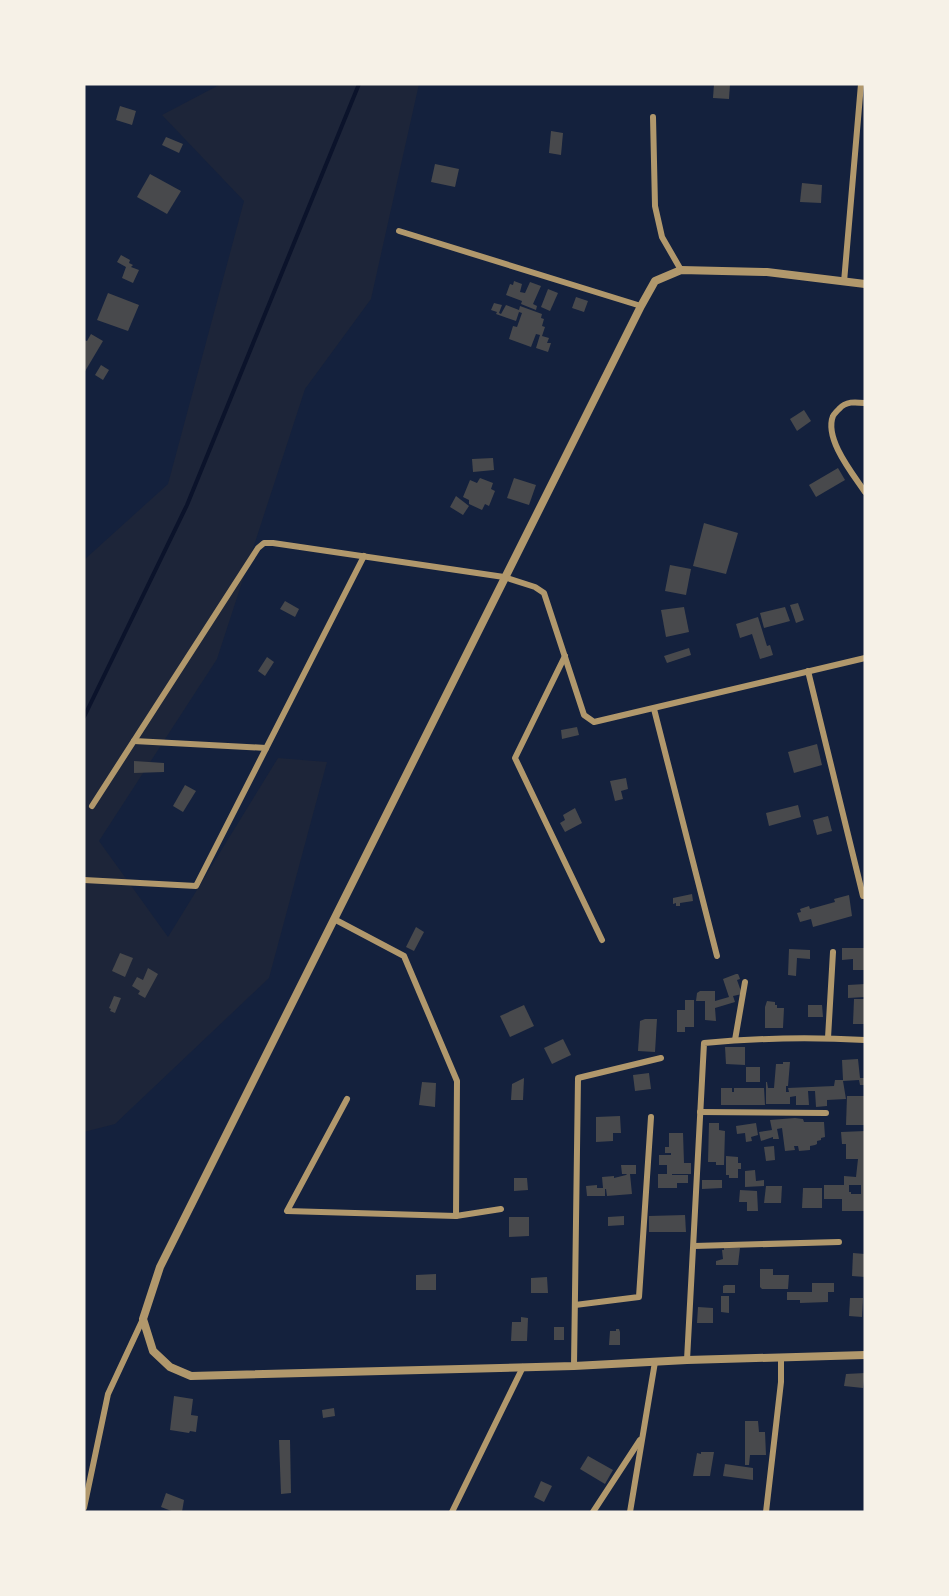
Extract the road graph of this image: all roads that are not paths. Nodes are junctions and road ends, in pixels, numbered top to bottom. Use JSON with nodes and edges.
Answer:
{"nodes":[{"id":1,"x":861,"y":84,"type":"edge"},
{"id":2,"x":653,"y":117,"type":"dead end"},
{"id":3,"x":399,"y":231,"type":"dead end"},
{"id":4,"x":681,"y":270,"type":"junction"},
{"id":5,"x":844,"y":282,"type":"junction"},
{"id":6,"x":865,"y":284,"type":"edge"},
{"id":7,"x":641,"y":306,"type":"junction"},
{"id":8,"x":865,"y":403,"type":"edge"},
{"id":9,"x":865,"y":492,"type":"edge"},
{"id":10,"x":364,"y":556,"type":"junction"},
{"id":11,"x":504,"y":577,"type":"junction"},
{"id":12,"x":565,"y":655,"type":"junction"},
{"id":13,"x":865,"y":658,"type":"edge"},
{"id":14,"x":808,"y":671,"type":"junction"},
{"id":15,"x":654,"y":709,"type":"junction"},
{"id":16,"x":134,"y":741,"type":"junction"},
{"id":17,"x":266,"y":748,"type":"junction"},
{"id":18,"x":92,"y":806,"type":"dead end"},
{"id":19,"x":84,"y":880,"type":"edge"},
{"id":20,"x":863,"y":896,"type":"dead end"},
{"id":21,"x":334,"y":919,"type":"junction"},
{"id":22,"x":602,"y":940,"type":"dead end"},
{"id":23,"x":833,"y":952,"type":"dead end"},
{"id":24,"x":717,"y":956,"type":"dead end"},
{"id":25,"x":745,"y":982,"type":"dead end"},
{"id":26,"x":828,"y":1038,"type":"junction"},
{"id":27,"x":735,"y":1040,"type":"junction"},
{"id":28,"x":865,"y":1040,"type":"edge"},
{"id":29,"x":661,"y":1058,"type":"dead end"},
{"id":30,"x":347,"y":1100,"type":"dead end"},
{"id":31,"x":700,"y":1112,"type":"junction"},
{"id":32,"x":826,"y":1113,"type":"dead end"},
{"id":33,"x":651,"y":1118,"type":"dead end"},
{"id":34,"x":501,"y":1209,"type":"dead end"},
{"id":35,"x":456,"y":1216,"type":"junction"},
{"id":36,"x":839,"y":1242,"type":"dead end"},
{"id":37,"x":694,"y":1246,"type":"junction"},
{"id":38,"x":575,"y":1305,"type":"junction"},
{"id":39,"x":142,"y":1319,"type":"junction"},
{"id":40,"x":865,"y":1355,"type":"edge"},
{"id":41,"x":781,"y":1358,"type":"junction"},
{"id":42,"x":687,"y":1360,"type":"junction"},
{"id":43,"x":655,"y":1362,"type":"junction"},
{"id":44,"x":574,"y":1366,"type":"junction"},
{"id":45,"x":523,"y":1367,"type":"junction"},
{"id":46,"x":642,"y":1437,"type":"junction"},
{"id":47,"x":86,"y":1484,"type":"edge"},
{"id":48,"x":84,"y":1508,"type":"edge"},
{"id":49,"x":445,"y":1512,"type":"edge"},
{"id":50,"x":452,"y":1512,"type":"edge"},
{"id":51,"x":593,"y":1512,"type":"edge"},
{"id":52,"x":630,"y":1512,"type":"edge"},
{"id":53,"x":766,"y":1512,"type":"edge"}],
"edges":[{"from":1,"to":5,"type":"street"},
{"from":2,"to":4,"type":"street"},
{"from":3,"to":7,"type":"street"},
{"from":4,"to":5,"type":"street"},
{"from":4,"to":7,"type":"street"},
{"from":5,"to":6,"type":"street"},
{"from":7,"to":11,"type":"street"},
{"from":8,"to":9,"type":"street"},
{"from":10,"to":11,"type":"street"},
{"from":10,"to":16,"type":"street"},
{"from":10,"to":17,"type":"street"},
{"from":11,"to":12,"type":"street"},
{"from":11,"to":21,"type":"street"},
{"from":12,"to":15,"type":"street"},
{"from":12,"to":22,"type":"street"},
{"from":13,"to":14,"type":"street"},
{"from":14,"to":15,"type":"street"},
{"from":14,"to":20,"type":"street"},
{"from":15,"to":24,"type":"street"},
{"from":16,"to":17,"type":"street"},
{"from":16,"to":18,"type":"street"},
{"from":17,"to":19,"type":"street"},
{"from":21,"to":35,"type":"street"},
{"from":21,"to":39,"type":"street"},
{"from":23,"to":26,"type":"street"},
{"from":25,"to":27,"type":"street"},
{"from":26,"to":27,"type":"street"},
{"from":26,"to":28,"type":"street"},
{"from":27,"to":31,"type":"street"},
{"from":29,"to":38,"type":"street"},
{"from":30,"to":35,"type":"street"},
{"from":31,"to":32,"type":"street"},
{"from":31,"to":37,"type":"street"},
{"from":33,"to":38,"type":"street"},
{"from":34,"to":35,"type":"street"},
{"from":36,"to":37,"type":"street"},
{"from":37,"to":42,"type":"street"},
{"from":38,"to":44,"type":"street"},
{"from":39,"to":45,"type":"street"},
{"from":39,"to":47,"type":"street"},
{"from":40,"to":41,"type":"street"},
{"from":41,"to":42,"type":"street"},
{"from":41,"to":53,"type":"street"},
{"from":42,"to":43,"type":"street"},
{"from":43,"to":44,"type":"street"},
{"from":43,"to":46,"type":"street"},
{"from":44,"to":45,"type":"street"},
{"from":45,"to":50,"type":"street"},
{"from":46,"to":51,"type":"street"},
{"from":46,"to":52,"type":"street"},
{"from":47,"to":48,"type":"street"},
{"from":49,"to":50,"type":"street"}]}
